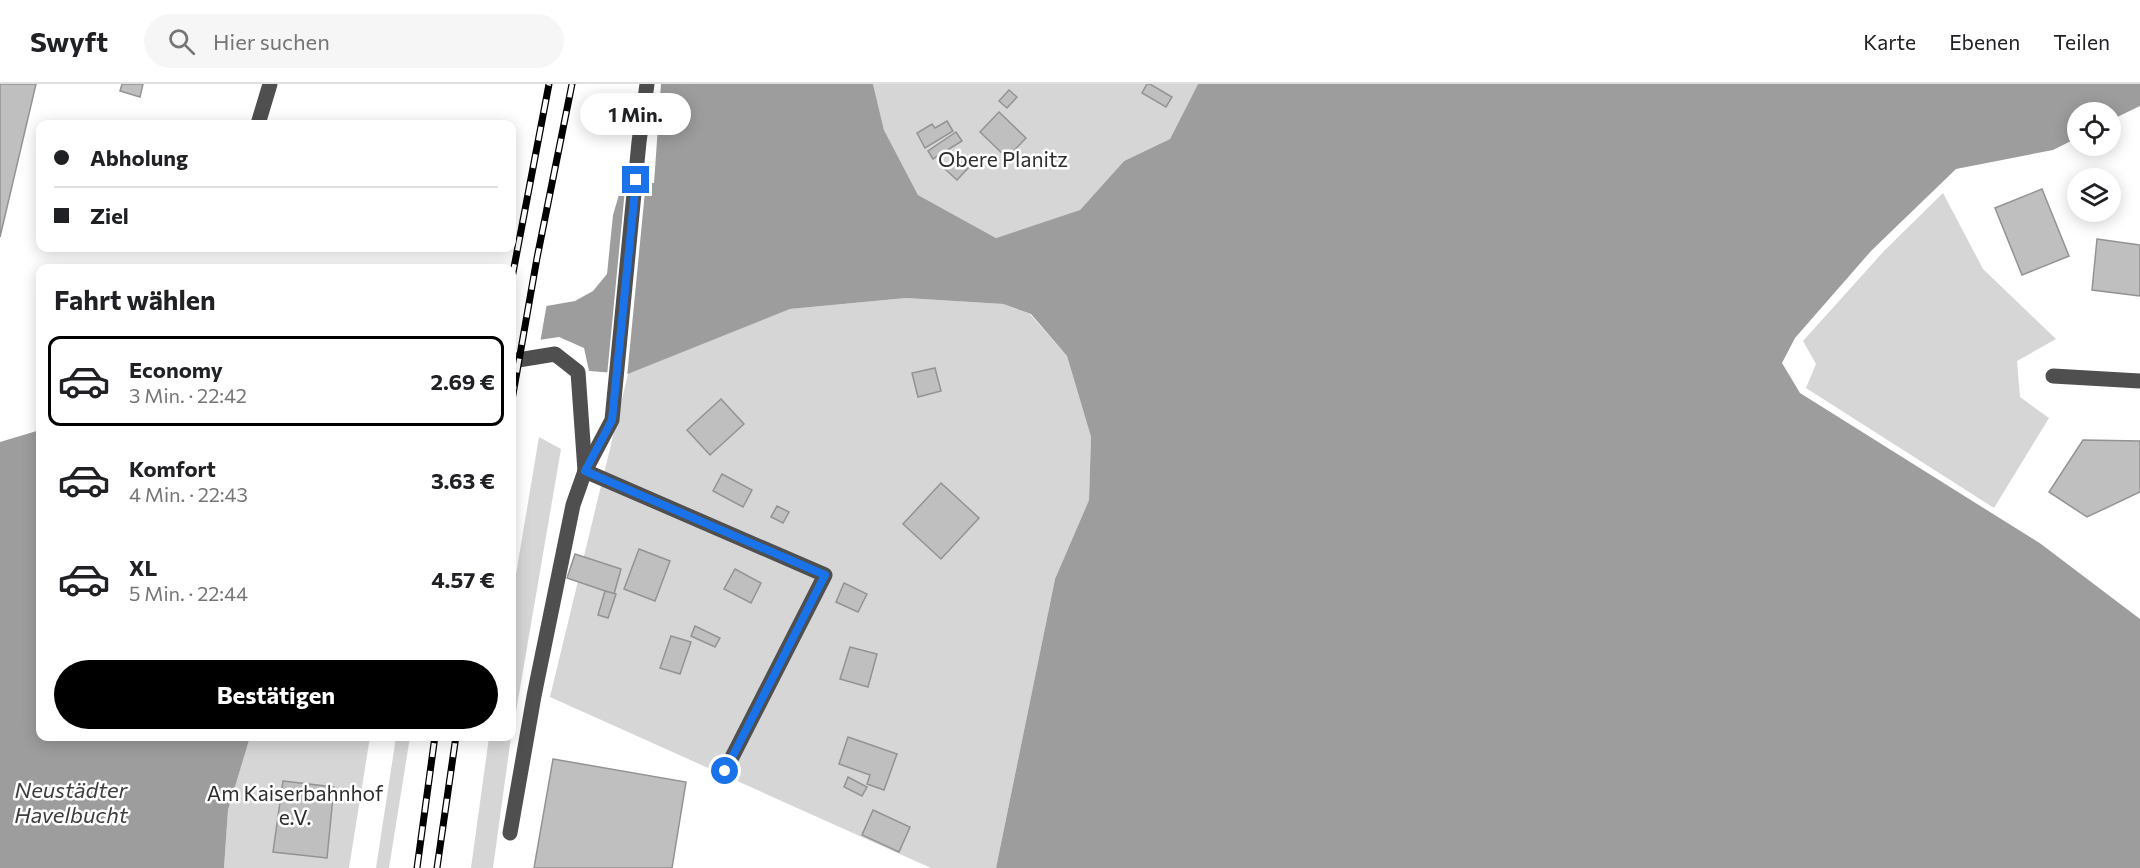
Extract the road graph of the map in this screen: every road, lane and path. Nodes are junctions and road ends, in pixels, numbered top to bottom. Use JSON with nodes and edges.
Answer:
{"nodes":[{"id":1,"x":270,"y":84,"type":"edge"},
{"id":2,"x":647,"y":84,"type":"edge"},
{"id":3,"x":259,"y":120,"type":"edge"},
{"id":4,"x":516,"y":360,"type":"edge"},
{"id":5,"x":2053,"y":376,"type":"dead end"},
{"id":6,"x":2140,"y":381,"type":"edge"},
{"id":7,"x":585,"y":471,"type":"junction"},
{"id":8,"x":725,"y":771,"type":"dead end"},
{"id":9,"x":510,"y":833,"type":"dead end"}],
"edges":[{"from":1,"to":3,"type":"street"},
{"from":2,"to":7,"type":"street"},
{"from":4,"to":7,"type":"street"},
{"from":5,"to":6,"type":"street"},
{"from":7,"to":8,"type":"street"},
{"from":7,"to":9,"type":"street"}]}
